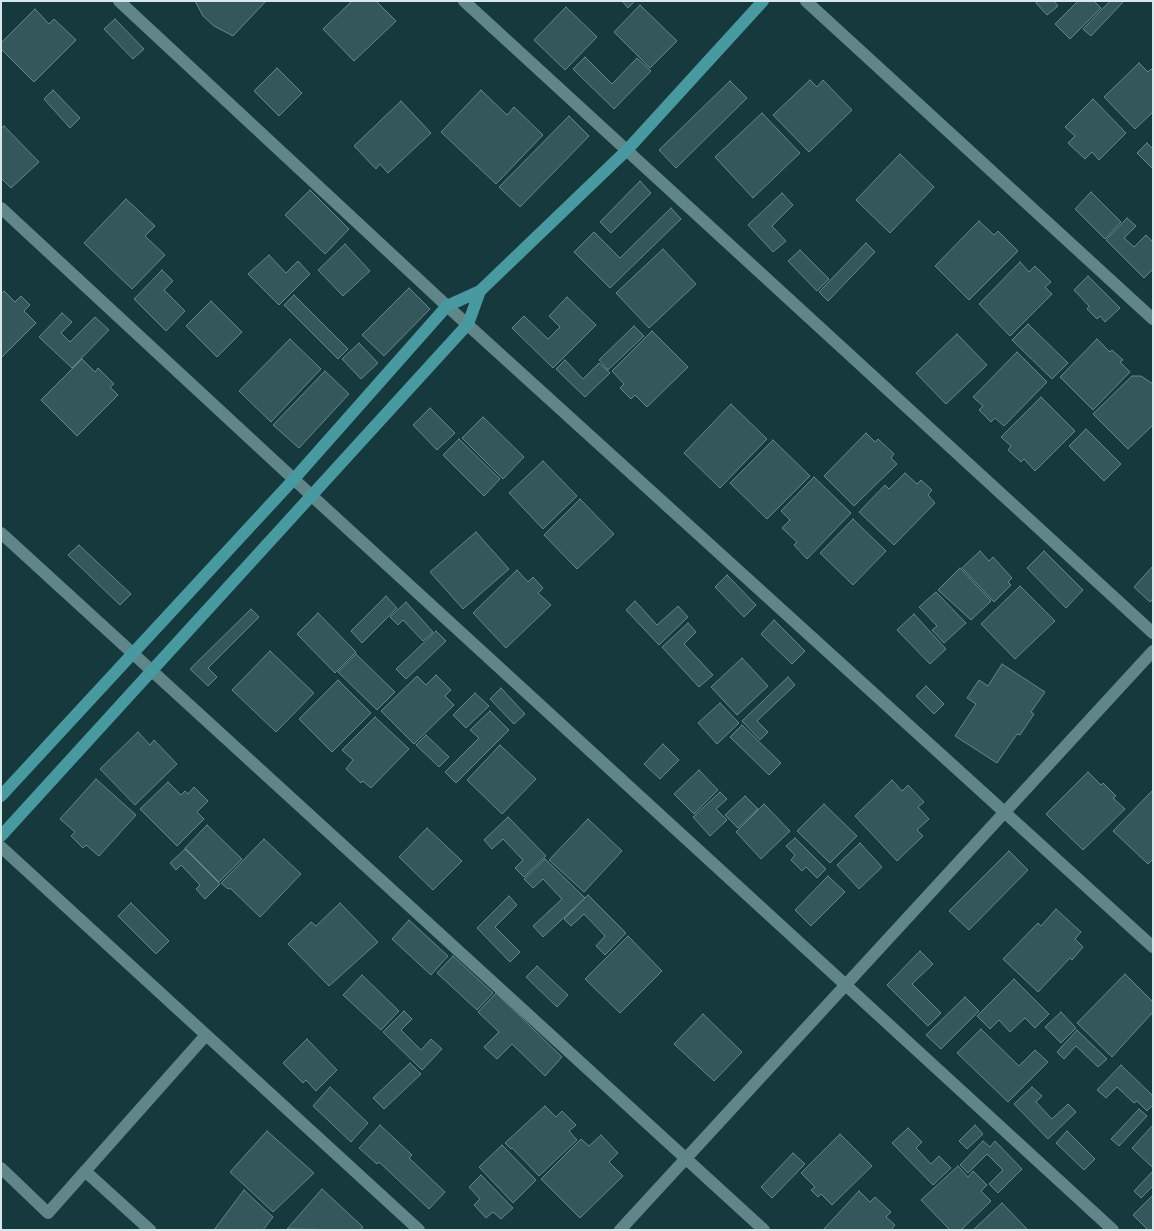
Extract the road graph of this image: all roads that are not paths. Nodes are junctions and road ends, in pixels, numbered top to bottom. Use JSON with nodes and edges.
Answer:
{"nodes":[{"id":1,"x":119,"y":1,"type":"edge"},
{"id":2,"x":464,"y":1,"type":"edge"},
{"id":3,"x":762,"y":1,"type":"edge"},
{"id":4,"x":806,"y":1,"type":"edge"},
{"id":5,"x":627,"y":150,"type":"junction"},
{"id":6,"x":1,"y":208,"type":"edge"},
{"id":7,"x":480,"y":291,"type":"junction"},
{"id":8,"x":448,"y":306,"type":"junction"},
{"id":9,"x":1153,"y":319,"type":"edge"},
{"id":10,"x":468,"y":324,"type":"junction"},
{"id":11,"x":294,"y":479,"type":"junction"},
{"id":12,"x":312,"y":496,"type":"junction"},
{"id":13,"x":1,"y":533,"type":"edge"},
{"id":14,"x":1153,"y":633,"type":"edge"},
{"id":15,"x":1153,"y":651,"type":"edge"},
{"id":16,"x":134,"y":655,"type":"junction"},
{"id":17,"x":151,"y":671,"type":"junction"},
{"id":18,"x":1,"y":796,"type":"edge"},
{"id":19,"x":1005,"y":812,"type":"junction"},
{"id":20,"x":1,"y":836,"type":"edge"},
{"id":21,"x":1,"y":847,"type":"edge"},
{"id":22,"x":1153,"y":947,"type":"edge"},
{"id":23,"x":846,"y":985,"type":"junction"},
{"id":24,"x":206,"y":1035,"type":"junction"},
{"id":25,"x":686,"y":1158,"type":"junction"},
{"id":26,"x":1,"y":1168,"type":"edge"},
{"id":27,"x":85,"y":1171,"type":"junction"},
{"id":28,"x":150,"y":1230,"type":"edge"},
{"id":29,"x":419,"y":1230,"type":"edge"},
{"id":30,"x":620,"y":1230,"type":"edge"},
{"id":31,"x":764,"y":1230,"type":"edge"},
{"id":32,"x":1114,"y":1230,"type":"edge"}],
"edges":[{"from":1,"to":8,"type":"street"},
{"from":2,"to":5,"type":"street"},
{"from":3,"to":5,"type":"main road"},
{"from":4,"to":9,"type":"street"},
{"from":5,"to":7,"type":"main road"},
{"from":5,"to":14,"type":"street"},
{"from":6,"to":11,"type":"street"},
{"from":7,"to":8,"type":"main road"},
{"from":7,"to":10,"type":"main road"},
{"from":8,"to":10,"type":"street"},
{"from":8,"to":11,"type":"main road"},
{"from":10,"to":12,"type":"main road"},
{"from":10,"to":19,"type":"street"},
{"from":11,"to":12,"type":"street"},
{"from":11,"to":16,"type":"main road"},
{"from":12,"to":17,"type":"main road"},
{"from":12,"to":23,"type":"street"},
{"from":13,"to":16,"type":"street"},
{"from":15,"to":19,"type":"street"},
{"from":16,"to":17,"type":"street"},
{"from":16,"to":18,"type":"main road"},
{"from":17,"to":20,"type":"main road"},
{"from":17,"to":25,"type":"street"},
{"from":19,"to":22,"type":"street"},
{"from":19,"to":23,"type":"street"},
{"from":21,"to":24,"type":"street"},
{"from":23,"to":25,"type":"street"},
{"from":23,"to":32,"type":"street"},
{"from":24,"to":27,"type":"street"},
{"from":24,"to":29,"type":"street"},
{"from":25,"to":30,"type":"street"},
{"from":25,"to":31,"type":"street"},
{"from":26,"to":27,"type":"street"},
{"from":27,"to":28,"type":"street"}]}
